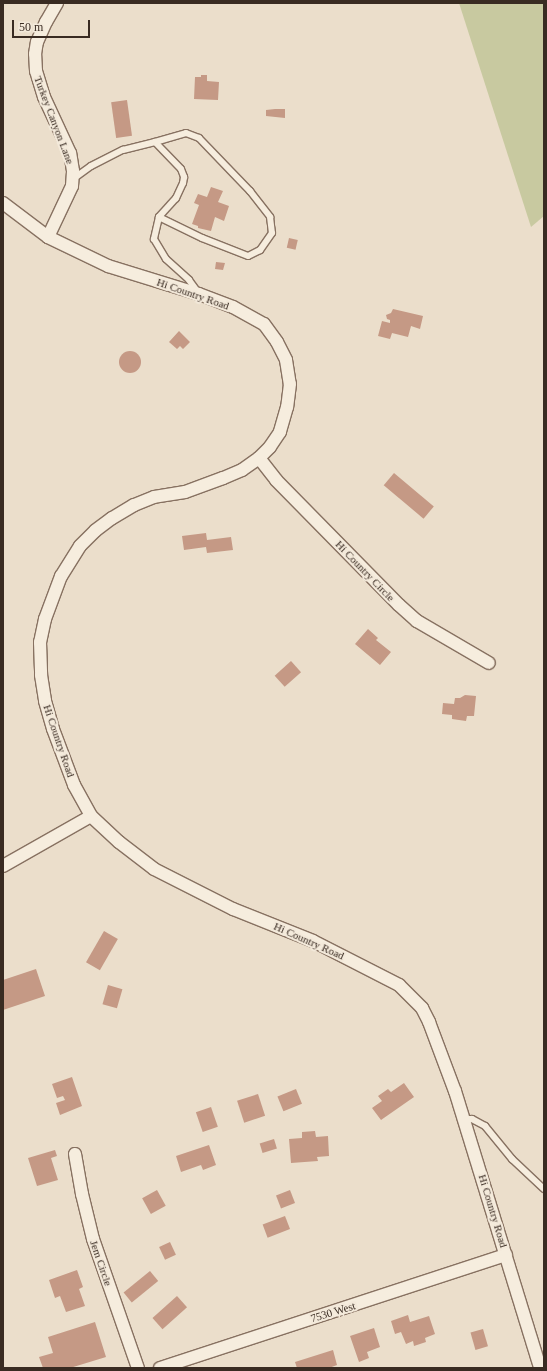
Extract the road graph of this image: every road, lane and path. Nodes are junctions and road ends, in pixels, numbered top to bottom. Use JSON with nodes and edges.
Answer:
{"nodes":[{"id":1,"x":57,"y":3,"type":"edge"},
{"id":2,"x":155,"y":142,"type":"junction"},
{"id":3,"x":73,"y":179,"type":"junction"},
{"id":4,"x":3,"y":203,"type":"edge"},
{"id":5,"x":159,"y":217,"type":"junction"},
{"id":6,"x":48,"y":237,"type":"junction"},
{"id":7,"x":199,"y":294,"type":"junction"},
{"id":8,"x":259,"y":458,"type":"junction"},
{"id":9,"x":489,"y":663,"type":"dead end"},
{"id":10,"x":91,"y":816,"type":"junction"},
{"id":11,"x":3,"y":866,"type":"edge"},
{"id":12,"x":464,"y":1119,"type":"junction"},
{"id":13,"x":75,"y":1154,"type":"dead end"},
{"id":14,"x":544,"y":1189,"type":"edge"},
{"id":15,"x":506,"y":1255,"type":"junction"},
{"id":16,"x":138,"y":1368,"type":"edge"},
{"id":17,"x":160,"y":1368,"type":"edge"},
{"id":18,"x":540,"y":1368,"type":"edge"}],
"edges":[{"from":1,"to":3,"type":"street","name":"Turkey Canyon Lane"},
{"from":2,"to":3,"type":"lane"},
{"from":2,"to":5,"type":"lane"},
{"from":2,"to":5,"type":"lane"},
{"from":3,"to":6,"type":"street","name":"Turkey Canyon Lane"},
{"from":4,"to":6,"type":"street","name":"Hi Country Road"},
{"from":5,"to":7,"type":"lane"},
{"from":6,"to":7,"type":"street","name":"Hi Country Road"},
{"from":7,"to":8,"type":"street","name":"Hi Country Road"},
{"from":8,"to":9,"type":"street","name":"Hi Country Circle"},
{"from":8,"to":10,"type":"street","name":"Hi Country Road"},
{"from":10,"to":11,"type":"street"},
{"from":10,"to":12,"type":"street","name":"Hi Country Road"},
{"from":12,"to":14,"type":"lane"},
{"from":12,"to":15,"type":"street","name":"Hi Country Road"},
{"from":13,"to":16,"type":"street","name":"Jem Circle"},
{"from":15,"to":17,"type":"street","name":"7530 West"},
{"from":15,"to":18,"type":"street","name":"Hi Country Road"}]}
